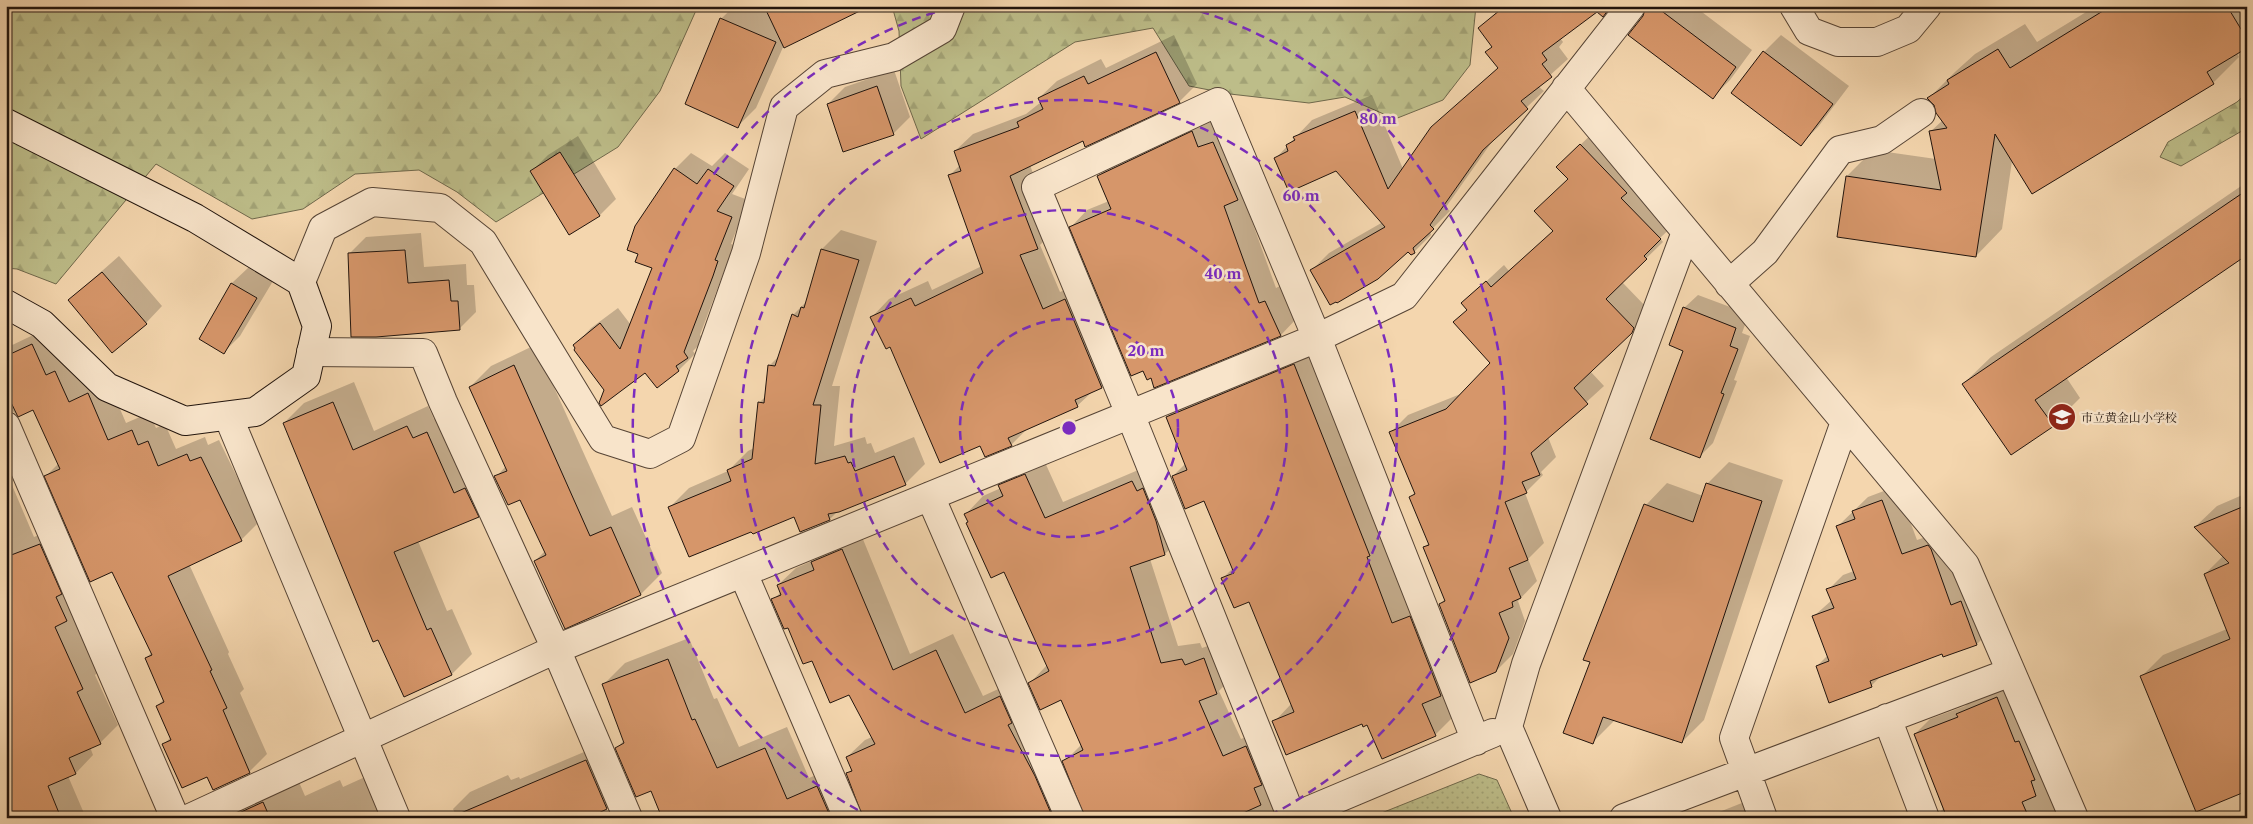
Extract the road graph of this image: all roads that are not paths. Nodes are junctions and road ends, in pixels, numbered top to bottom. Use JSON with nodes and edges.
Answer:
{"nodes":[{"id":1,"x":951,"y":6,"type":"edge"},
{"id":2,"x":1631,"y":6,"type":"edge"},
{"id":3,"x":1794,"y":6,"type":"edge"},
{"id":4,"x":1927,"y":6,"type":"edge"},
{"id":5,"x":1566,"y":88,"type":"junction"},
{"id":6,"x":1921,"y":113,"type":"dead end"},
{"id":7,"x":6,"y":123,"type":"edge"},
{"id":8,"x":1686,"y":232,"type":"junction"},
{"id":9,"x":301,"y":282,"type":"junction"},
{"id":10,"x":1729,"y":284,"type":"junction"},
{"id":11,"x":6,"y":304,"type":"edge"},
{"id":12,"x":1317,"y":338,"type":"junction"},
{"id":13,"x":311,"y":352,"type":"junction"},
{"id":14,"x":1130,"y":414,"type":"junction"},
{"id":15,"x":228,"y":416,"type":"junction"},
{"id":16,"x":1845,"y":422,"type":"junction"},
{"id":17,"x":6,"y":426,"type":"edge"},
{"id":18,"x":930,"y":496,"type":"junction"},
{"id":19,"x":743,"y":572,"type":"junction"},
{"id":20,"x":556,"y":649,"type":"junction"},
{"id":21,"x":2011,"y":672,"type":"junction"},
{"id":22,"x":1887,"y":718,"type":"junction"},
{"id":23,"x":1508,"y":727,"type":"junction"},
{"id":24,"x":363,"y":739,"type":"junction"},
{"id":25,"x":1476,"y":740,"type":"junction"},
{"id":26,"x":1745,"y":772,"type":"junction"},
{"id":27,"x":175,"y":818,"type":"edge"},
{"id":28,"x":190,"y":818,"type":"edge"},
{"id":29,"x":396,"y":818,"type":"edge"},
{"id":30,"x":628,"y":818,"type":"edge"},
{"id":31,"x":848,"y":818,"type":"edge"},
{"id":32,"x":1070,"y":818,"type":"edge"},
{"id":33,"x":1292,"y":818,"type":"edge"},
{"id":34,"x":1547,"y":818,"type":"edge"},
{"id":35,"x":1624,"y":818,"type":"edge"},
{"id":36,"x":1763,"y":818,"type":"edge"},
{"id":37,"x":1925,"y":818,"type":"edge"},
{"id":38,"x":2074,"y":818,"type":"edge"}],
"edges":[{"from":1,"to":9,"type":"street"},
{"from":2,"to":5,"type":"street"},
{"from":3,"to":4,"type":"street"},
{"from":5,"to":8,"type":"street"},
{"from":5,"to":12,"type":"street"},
{"from":6,"to":10,"type":"street"},
{"from":7,"to":9,"type":"street"},
{"from":8,"to":10,"type":"street"},
{"from":8,"to":23,"type":"street"},
{"from":9,"to":13,"type":"street"},
{"from":10,"to":16,"type":"street"},
{"from":11,"to":15,"type":"street"},
{"from":12,"to":14,"type":"street"},
{"from":12,"to":14,"type":"street"},
{"from":12,"to":25,"type":"street"},
{"from":13,"to":15,"type":"street"},
{"from":13,"to":20,"type":"street"},
{"from":14,"to":18,"type":"street"},
{"from":14,"to":33,"type":"street"},
{"from":15,"to":24,"type":"street"},
{"from":16,"to":21,"type":"street"},
{"from":16,"to":26,"type":"street"},
{"from":17,"to":27,"type":"street"},
{"from":18,"to":19,"type":"street"},
{"from":18,"to":32,"type":"street"},
{"from":19,"to":20,"type":"street"},
{"from":19,"to":31,"type":"street"},
{"from":20,"to":24,"type":"street"},
{"from":20,"to":30,"type":"street"},
{"from":21,"to":22,"type":"street"},
{"from":21,"to":38,"type":"street"},
{"from":22,"to":26,"type":"street"},
{"from":22,"to":37,"type":"street"},
{"from":23,"to":25,"type":"street"},
{"from":23,"to":34,"type":"street"},
{"from":24,"to":28,"type":"street"},
{"from":24,"to":29,"type":"street"},
{"from":25,"to":33,"type":"street"},
{"from":26,"to":35,"type":"street"},
{"from":26,"to":36,"type":"street"}]}
